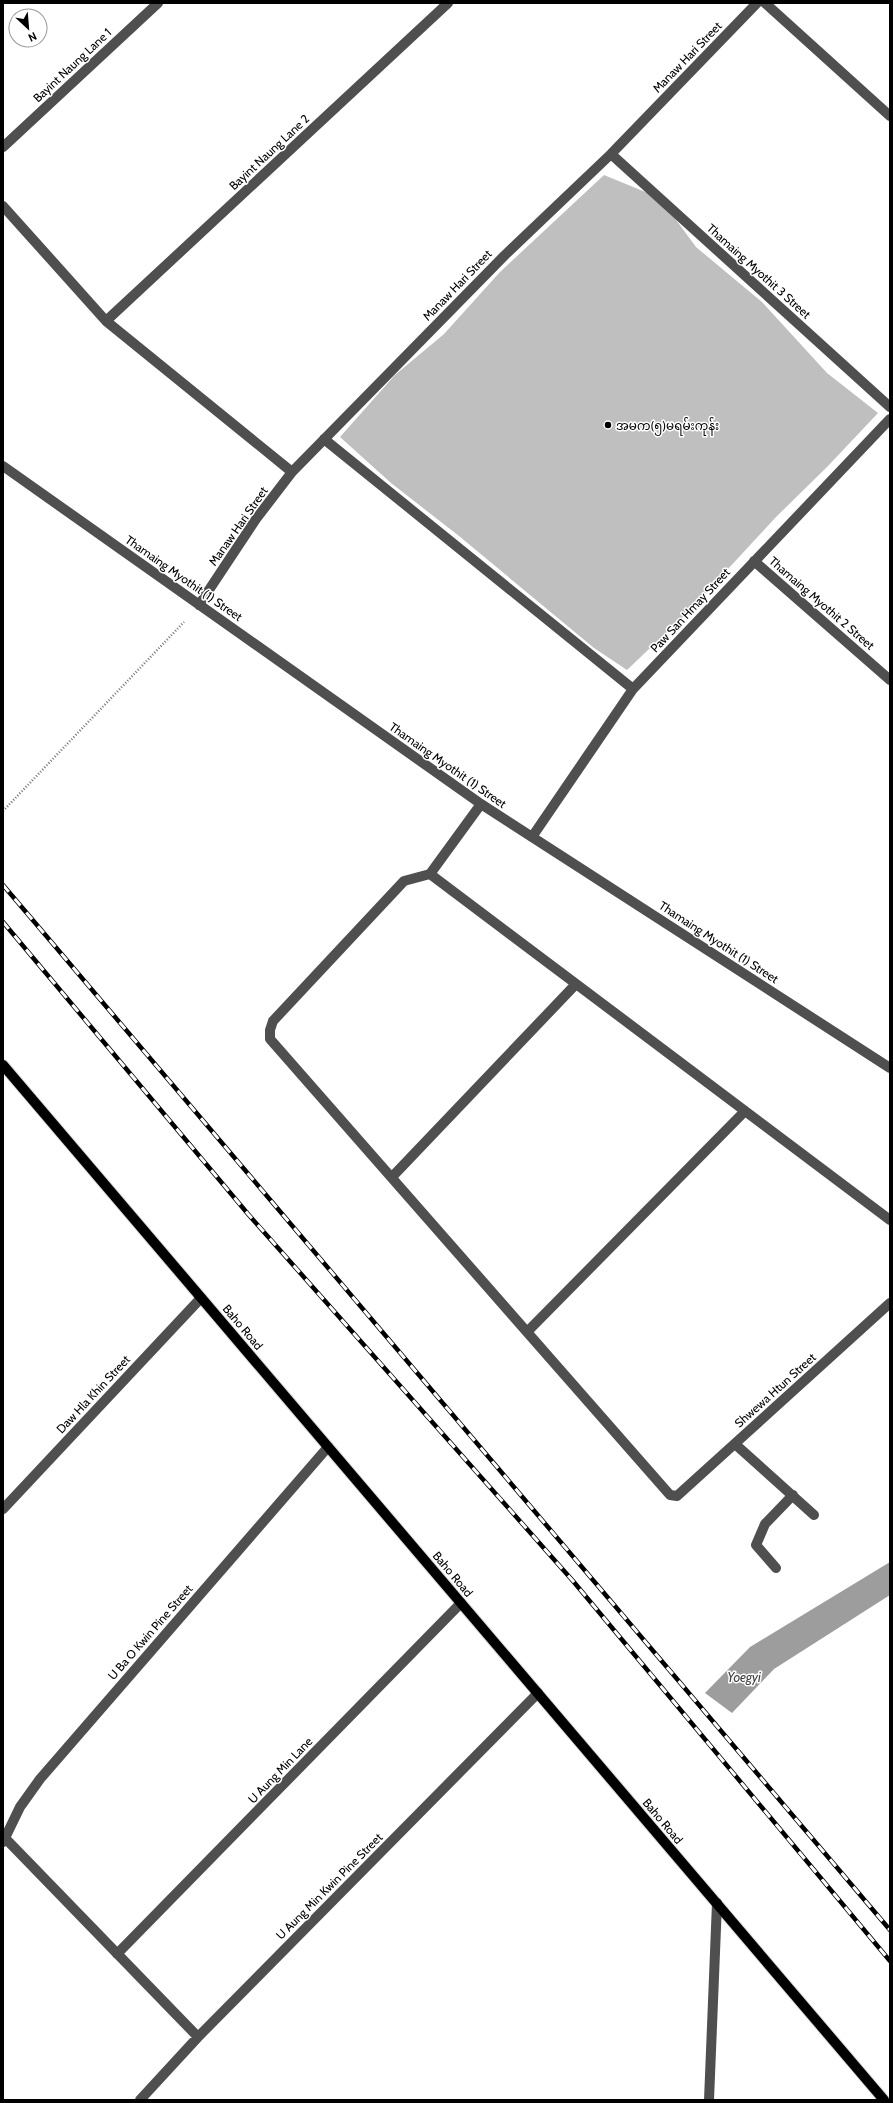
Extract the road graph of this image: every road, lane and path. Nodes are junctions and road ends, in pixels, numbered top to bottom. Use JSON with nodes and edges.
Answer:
{"nodes":[{"id":1,"x":158,"y":3,"type":"edge"},
{"id":2,"x":448,"y":3,"type":"edge"},
{"id":3,"x":757,"y":3,"type":"edge"},
{"id":4,"x":765,"y":3,"type":"edge"},
{"id":5,"x":890,"y":116,"type":"edge"},
{"id":6,"x":3,"y":147,"type":"edge"},
{"id":7,"x":611,"y":154,"type":"junction"},
{"id":8,"x":3,"y":206,"type":"edge"},
{"id":9,"x":106,"y":320,"type":"junction"},
{"id":10,"x":890,"y":407,"type":"edge"},
{"id":11,"x":890,"y":419,"type":"edge"},
{"id":12,"x":324,"y":439,"type":"junction"},
{"id":13,"x":3,"y":466,"type":"edge"},
{"id":14,"x":292,"y":472,"type":"junction"},
{"id":15,"x":754,"y":561,"type":"junction"},
{"id":16,"x":199,"y":605,"type":"junction"},
{"id":17,"x":890,"y":680,"type":"edge"},
{"id":18,"x":633,"y":689,"type":"junction"},
{"id":19,"x":481,"y":804,"type":"junction"},
{"id":20,"x":3,"y":811,"type":"edge"},
{"id":21,"x":532,"y":837,"type":"junction"},
{"id":22,"x":430,"y":874,"type":"junction"},
{"id":23,"x":576,"y":984,"type":"junction"},
{"id":24,"x":3,"y":1065,"type":"edge"},
{"id":25,"x":890,"y":1068,"type":"edge"},
{"id":26,"x":746,"y":1111,"type":"junction"},
{"id":27,"x":392,"y":1177,"type":"junction"},
{"id":28,"x":890,"y":1220,"type":"edge"},
{"id":29,"x":202,"y":1298,"type":"junction"},
{"id":30,"x":890,"y":1303,"type":"edge"},
{"id":31,"x":528,"y":1331,"type":"junction"},
{"id":32,"x":735,"y":1444,"type":"junction"},
{"id":33,"x":328,"y":1447,"type":"junction"},
{"id":34,"x":793,"y":1495,"type":"junction"},
{"id":35,"x":3,"y":1509,"type":"edge"},
{"id":36,"x":814,"y":1515,"type":"dead end"},
{"id":37,"x":776,"y":1568,"type":"dead end"},
{"id":38,"x":461,"y":1603,"type":"junction"},
{"id":39,"x":538,"y":1694,"type":"junction"},
{"id":40,"x":4,"y":1840,"type":"edge"},
{"id":41,"x":717,"y":1904,"type":"junction"},
{"id":42,"x":117,"y":1954,"type":"junction"},
{"id":43,"x":198,"y":2037,"type":"junction"},
{"id":44,"x":140,"y":2100,"type":"edge"},
{"id":45,"x":709,"y":2100,"type":"edge"},
{"id":46,"x":884,"y":2100,"type":"edge"}],
"edges":[{"from":1,"to":6,"type":"street","name":"Bayint Naung Lane 1"},
{"from":2,"to":9,"type":"street","name":"Bayint Naung Lane 2"},
{"from":3,"to":7,"type":"street","name":"Manaw Hari Street"},
{"from":4,"to":5,"type":"street"},
{"from":7,"to":10,"type":"street","name":"Thamaing Myothit 3 Street"},
{"from":7,"to":12,"type":"street","name":"Manaw Hari Street"},
{"from":8,"to":9,"type":"street"},
{"from":9,"to":14,"type":"street"},
{"from":11,"to":15,"type":"street","name":"Paw San Hmay Street"},
{"from":12,"to":14,"type":"street","name":"Manaw Hari Street"},
{"from":12,"to":18,"type":"street"},
{"from":13,"to":16,"type":"street","name":"Thamaing Myothit (1) Street"},
{"from":14,"to":16,"type":"street","name":"Manaw Hari Street"},
{"from":15,"to":17,"type":"street","name":"Thamaing Myothit 2 Street"},
{"from":15,"to":18,"type":"street","name":"Paw San Hmay Street"},
{"from":16,"to":19,"type":"street","name":"Thamaing Myothit (1) Street"},
{"from":16,"to":20,"type":"path"},
{"from":18,"to":21,"type":"street","name":"Paw San Hmay Street"},
{"from":19,"to":21,"type":"street","name":"Thamaing Myothit (1) Street"},
{"from":19,"to":22,"type":"street"},
{"from":21,"to":25,"type":"street","name":"Thamaing Myothit (1) Street"},
{"from":22,"to":23,"type":"street"},
{"from":22,"to":27,"type":"street"},
{"from":23,"to":26,"type":"street"},
{"from":23,"to":27,"type":"street"},
{"from":24,"to":29,"type":"main road","name":"Baho Road"},
{"from":26,"to":28,"type":"street"},
{"from":26,"to":31,"type":"street"},
{"from":27,"to":31,"type":"street"},
{"from":29,"to":33,"type":"main road","name":"Baho Road"},
{"from":29,"to":35,"type":"street","name":"Daw Hla Khin Street"},
{"from":30,"to":32,"type":"street","name":"Shwewa Htun Street"},
{"from":31,"to":32,"type":"street","name":"Shwewa Htun Street"},
{"from":32,"to":34,"type":"street"},
{"from":33,"to":38,"type":"main road","name":"Baho Road"},
{"from":33,"to":40,"type":"street","name":"U Ba O Kwin Pine Street"},
{"from":34,"to":36,"type":"street"},
{"from":34,"to":37,"type":"street"},
{"from":38,"to":39,"type":"main road","name":"Baho Road"},
{"from":38,"to":42,"type":"street","name":"U Aung Min Lane"},
{"from":39,"to":41,"type":"main road","name":"Baho Road"},
{"from":39,"to":43,"type":"street","name":"U Aung Min Kwin Pine Street"},
{"from":40,"to":42,"type":"street"},
{"from":41,"to":45,"type":"street"},
{"from":41,"to":46,"type":"main road","name":"Baho Road"},
{"from":42,"to":43,"type":"street"},
{"from":43,"to":44,"type":"street","name":"U Aung Min Kwin Pine Street"}]}
